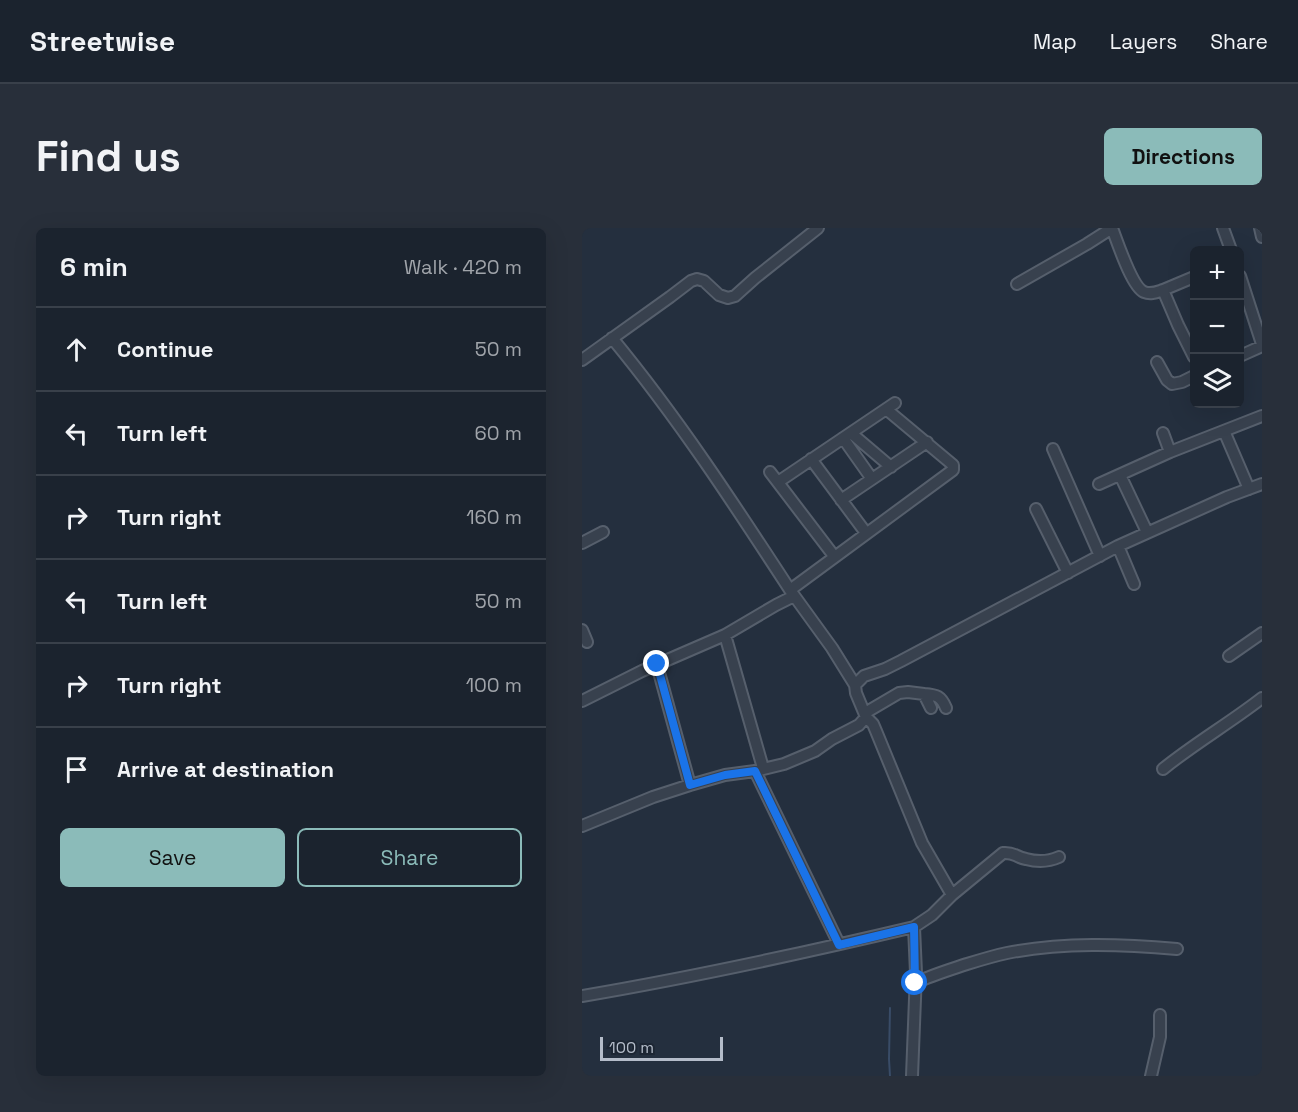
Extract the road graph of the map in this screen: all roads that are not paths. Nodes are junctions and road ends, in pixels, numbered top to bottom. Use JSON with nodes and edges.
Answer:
{"nodes":[{"id":1,"x":818,"y":228,"type":"edge"},
{"id":2,"x":1112,"y":228,"type":"edge"},
{"id":3,"x":1223,"y":228,"type":"edge"},
{"id":4,"x":1260,"y":228,"type":"edge"},
{"id":5,"x":1262,"y":237,"type":"edge"},
{"id":6,"x":1230,"y":246,"type":"edge"},
{"id":7,"x":1190,"y":279,"type":"edge"},
{"id":8,"x":1017,"y":284,"type":"dead end"},
{"id":9,"x":1163,"y":290,"type":"junction"},
{"id":10,"x":1244,"y":291,"type":"edge"},
{"id":11,"x":612,"y":338,"type":"junction"},
{"id":12,"x":1262,"y":345,"type":"edge"},
{"id":13,"x":1192,"y":354,"type":"edge"},
{"id":14,"x":1243,"y":354,"type":"edge"},
{"id":15,"x":582,"y":360,"type":"edge"},
{"id":16,"x":1157,"y":362,"type":"dead end"},
{"id":17,"x":1190,"y":378,"type":"edge"},
{"id":18,"x":1262,"y":416,"type":"edge"},
{"id":19,"x":1224,"y":431,"type":"junction"},
{"id":20,"x":1163,"y":433,"type":"dead end"},
{"id":21,"x":847,"y":435,"type":"junction"},
{"id":22,"x":927,"y":442,"type":"junction"},
{"id":23,"x":1053,"y":449,"type":"dead end"},
{"id":24,"x":1170,"y":452,"type":"junction"},
{"id":25,"x":811,"y":459,"type":"junction"},
{"id":26,"x":891,"y":466,"type":"junction"},
{"id":27,"x":770,"y":472,"type":"dead end"},
{"id":28,"x":1119,"y":475,"type":"junction"},
{"id":29,"x":872,"y":479,"type":"junction"},
{"id":30,"x":778,"y":482,"type":"junction"},
{"id":31,"x":1099,"y":484,"type":"dead end"},
{"id":32,"x":1262,"y":484,"type":"edge"},
{"id":33,"x":1250,"y":489,"type":"junction"},
{"id":34,"x":841,"y":500,"type":"junction"},
{"id":35,"x":1036,"y":509,"type":"dead end"},
{"id":36,"x":603,"y":531,"type":"dead end"},
{"id":37,"x":1148,"y":532,"type":"junction"},
{"id":38,"x":866,"y":533,"type":"junction"},
{"id":39,"x":582,"y":543,"type":"edge"},
{"id":40,"x":1118,"y":546,"type":"junction"},
{"id":41,"x":834,"y":556,"type":"junction"},
{"id":42,"x":1100,"y":556,"type":"junction"},
{"id":43,"x":1068,"y":573,"type":"junction"},
{"id":44,"x":1134,"y":584,"type":"dead end"},
{"id":45,"x":792,"y":593,"type":"junction"},
{"id":46,"x":582,"y":630,"type":"edge"},
{"id":47,"x":1262,"y":633,"type":"edge"},
{"id":48,"x":725,"y":634,"type":"junction"},
{"id":49,"x":587,"y":642,"type":"dead end"},
{"id":50,"x":1229,"y":656,"type":"dead end"},
{"id":51,"x":657,"y":664,"type":"junction"},
{"id":52,"x":855,"y":685,"type":"junction"},
{"id":53,"x":924,"y":694,"type":"junction"},
{"id":54,"x":1262,"y":698,"type":"edge"},
{"id":55,"x":582,"y":701,"type":"edge"},
{"id":56,"x":931,"y":708,"type":"dead end"},
{"id":57,"x":946,"y":708,"type":"dead end"},
{"id":58,"x":865,"y":715,"type":"junction"},
{"id":59,"x":1163,"y":769,"type":"dead end"},
{"id":60,"x":759,"y":770,"type":"junction"},
{"id":61,"x":690,"y":785,"type":"junction"},
{"id":62,"x":582,"y":826,"type":"edge"},
{"id":63,"x":1059,"y":857,"type":"dead end"},
{"id":64,"x":952,"y":895,"type":"junction"},
{"id":65,"x":914,"y":927,"type":"junction"},
{"id":66,"x":839,"y":945,"type":"junction"},
{"id":67,"x":1177,"y":949,"type":"dead end"},
{"id":68,"x":915,"y":983,"type":"junction"},
{"id":69,"x":582,"y":996,"type":"edge"},
{"id":70,"x":1160,"y":1015,"type":"dead end"},
{"id":71,"x":912,"y":1076,"type":"edge"},
{"id":72,"x":1151,"y":1076,"type":"edge"}],
"edges":[{"from":1,"to":11,"type":"street"},
{"from":2,"to":8,"type":"street"},
{"from":2,"to":9,"type":"street"},
{"from":3,"to":6,"type":"street"},
{"from":4,"to":5,"type":"street"},
{"from":7,"to":9,"type":"street"},
{"from":9,"to":13,"type":"street"},
{"from":10,"to":12,"type":"street"},
{"from":11,"to":15,"type":"street"},
{"from":11,"to":45,"type":"street"},
{"from":12,"to":14,"type":"street"},
{"from":16,"to":17,"type":"street"},
{"from":18,"to":19,"type":"street"},
{"from":19,"to":24,"type":"street"},
{"from":19,"to":33,"type":"street"},
{"from":20,"to":24,"type":"street"},
{"from":21,"to":22,"type":"street"},
{"from":21,"to":25,"type":"street"},
{"from":21,"to":26,"type":"street"},
{"from":21,"to":29,"type":"street"},
{"from":22,"to":26,"type":"street"},
{"from":22,"to":38,"type":"street"},
{"from":23,"to":42,"type":"street"},
{"from":24,"to":28,"type":"street"},
{"from":25,"to":30,"type":"street"},
{"from":25,"to":34,"type":"street"},
{"from":26,"to":29,"type":"street"},
{"from":27,"to":30,"type":"street"},
{"from":28,"to":31,"type":"street"},
{"from":28,"to":37,"type":"street"},
{"from":29,"to":34,"type":"street"},
{"from":30,"to":41,"type":"street"},
{"from":32,"to":33,"type":"street"},
{"from":33,"to":37,"type":"street"},
{"from":34,"to":38,"type":"street"},
{"from":35,"to":43,"type":"street"},
{"from":36,"to":39,"type":"street"},
{"from":37,"to":40,"type":"street"},
{"from":38,"to":41,"type":"street"},
{"from":40,"to":42,"type":"street"},
{"from":40,"to":44,"type":"street"},
{"from":41,"to":45,"type":"street"},
{"from":42,"to":43,"type":"street"},
{"from":43,"to":52,"type":"street"},
{"from":45,"to":48,"type":"street"},
{"from":45,"to":52,"type":"street"},
{"from":46,"to":49,"type":"street"},
{"from":47,"to":50,"type":"street"},
{"from":48,"to":51,"type":"street"},
{"from":48,"to":60,"type":"street"},
{"from":51,"to":55,"type":"street"},
{"from":51,"to":61,"type":"street"},
{"from":52,"to":58,"type":"street"},
{"from":53,"to":56,"type":"street"},
{"from":53,"to":57,"type":"street"},
{"from":53,"to":58,"type":"street"},
{"from":54,"to":59,"type":"street"},
{"from":58,"to":60,"type":"street"},
{"from":58,"to":64,"type":"street"},
{"from":60,"to":61,"type":"street"},
{"from":60,"to":66,"type":"street"},
{"from":61,"to":62,"type":"street"},
{"from":63,"to":64,"type":"street"},
{"from":64,"to":65,"type":"street"},
{"from":65,"to":66,"type":"street"},
{"from":65,"to":68,"type":"street"},
{"from":66,"to":69,"type":"street"},
{"from":67,"to":68,"type":"street"},
{"from":68,"to":71,"type":"street"},
{"from":70,"to":72,"type":"street"}]}
